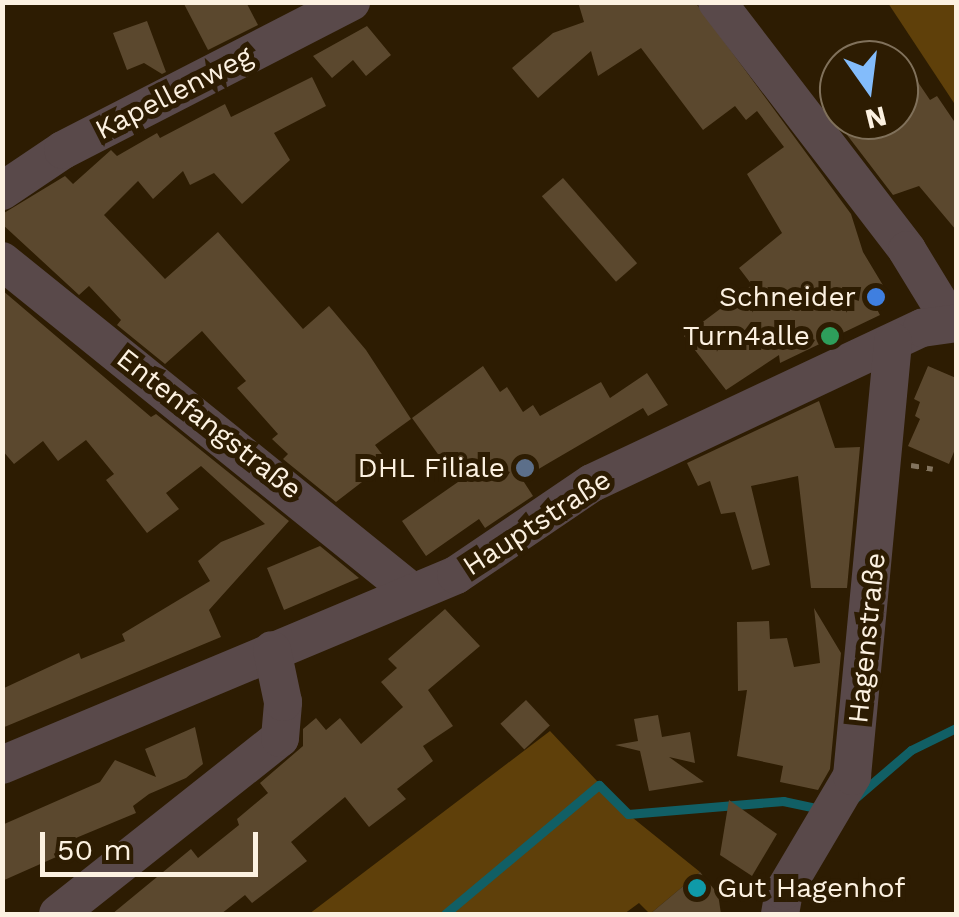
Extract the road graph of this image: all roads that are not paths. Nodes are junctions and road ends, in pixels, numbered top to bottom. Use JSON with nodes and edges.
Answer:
{"nodes":[{"id":1,"x":350,"y":2,"type":"edge"},
{"id":2,"x":717,"y":2,"type":"edge"},
{"id":3,"x":2,"y":191,"type":"edge"},
{"id":4,"x":2,"y":261,"type":"edge"},
{"id":5,"x":954,"y":322,"type":"edge"},
{"id":6,"x":892,"y":342,"type":"junction"},
{"id":7,"x":412,"y":592,"type":"junction"},
{"id":8,"x":272,"y":650,"type":"junction"},
{"id":9,"x":2,"y":765,"type":"edge"},
{"id":10,"x":58,"y":914,"type":"edge"},
{"id":11,"x":780,"y":914,"type":"edge"}],
"edges":[{"from":1,"to":3,"type":"street","name":"Kapellenweg"},
{"from":2,"to":5,"type":"street"},
{"from":4,"to":7,"type":"street","name":"Entenfangstraße"},
{"from":5,"to":6,"type":"street","name":"Hauptstraße"},
{"from":6,"to":7,"type":"street","name":"Hauptstraße"},
{"from":6,"to":11,"type":"street","name":"Hagenstraße"},
{"from":7,"to":8,"type":"street","name":"Hauptstraße"},
{"from":8,"to":9,"type":"street","name":"Hauptstraße"},
{"from":8,"to":10,"type":"street"}]}
